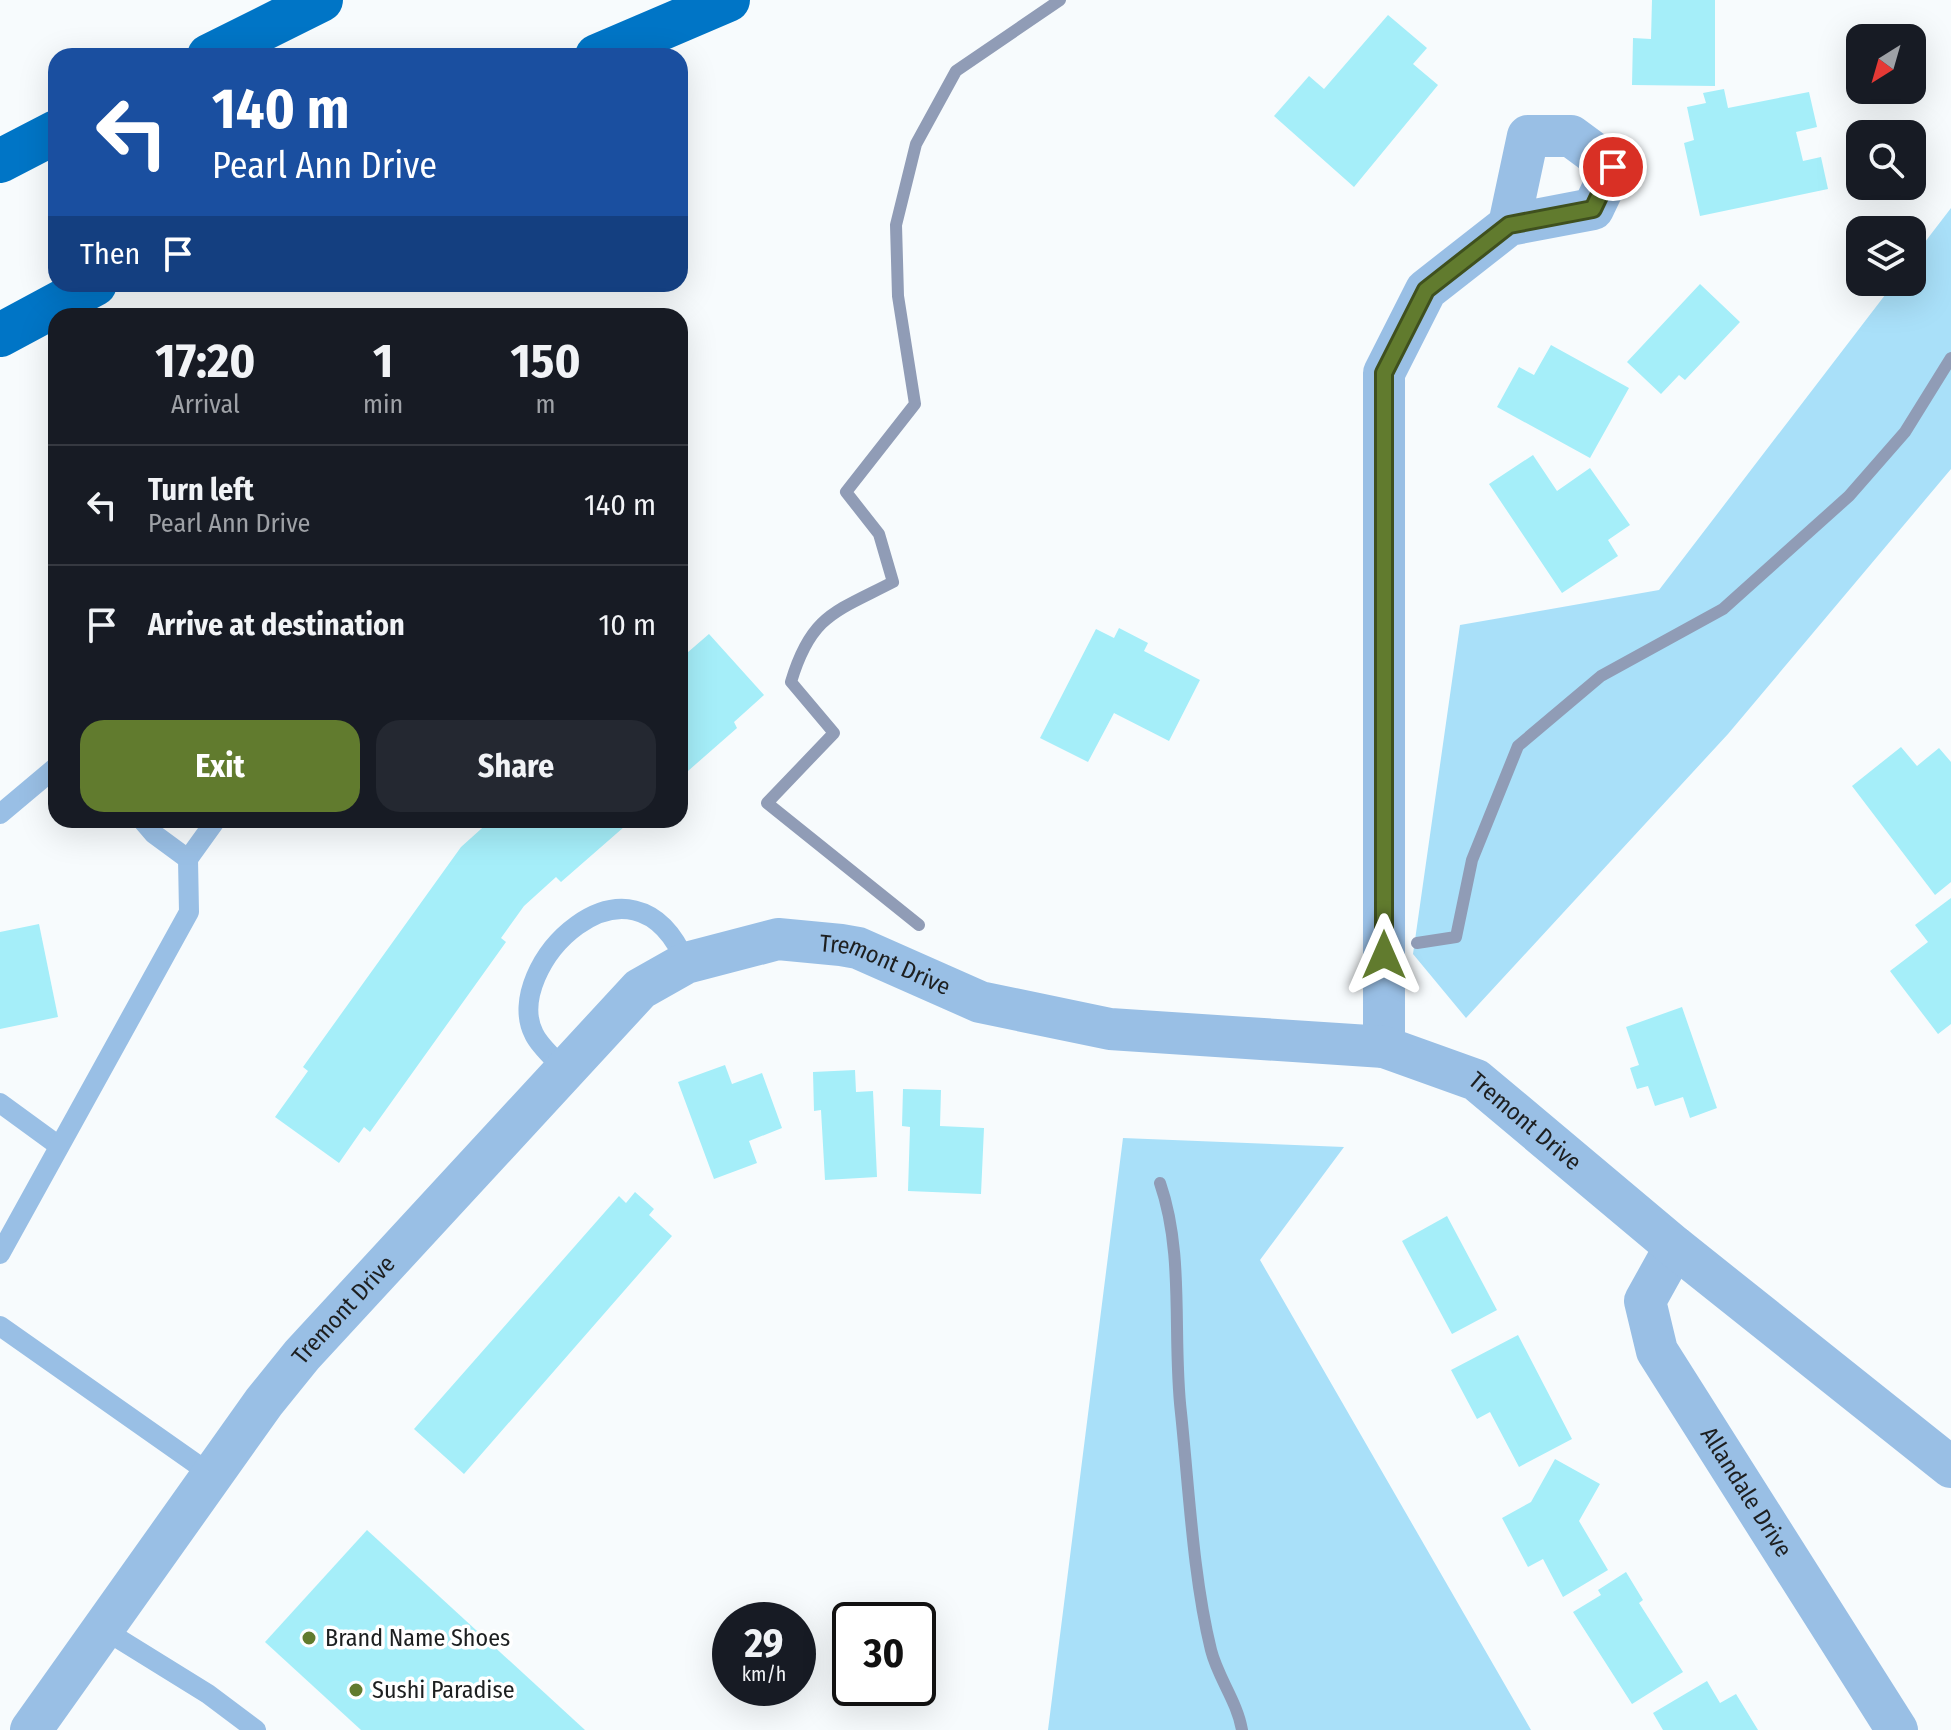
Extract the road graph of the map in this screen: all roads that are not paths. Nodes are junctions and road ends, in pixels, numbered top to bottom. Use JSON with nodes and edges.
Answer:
{"nodes":[{"id":1,"x":321,"y":0,"type":"edge"},
{"id":2,"x":728,"y":0,"type":"edge"},
{"id":3,"x":225,"y":48,"type":"edge"},
{"id":4,"x":616,"y":48,"type":"edge"},
{"id":5,"x":48,"y":136,"type":"edge"},
{"id":6,"x":0,"y":161,"type":"edge"},
{"id":7,"x":1509,"y":225,"type":"dead end"},
{"id":8,"x":80,"y":292,"type":"edge"},
{"id":9,"x":50,"y":308,"type":"edge"},
{"id":10,"x":48,"y":309,"type":"edge"},
{"id":11,"x":0,"y":335,"type":"edge"},
{"id":12,"x":48,"y":774,"type":"edge"},
{"id":13,"x":0,"y":814,"type":"edge"},
{"id":14,"x":149,"y":828,"type":"edge"},
{"id":15,"x":210,"y":828,"type":"edge"},
{"id":16,"x":188,"y":859,"type":"junction"},
{"id":17,"x":686,"y":963,"type":"junction"},
{"id":18,"x":1384,"y":1047,"type":"junction"},
{"id":19,"x":566,"y":1071,"type":"junction"},
{"id":20,"x":0,"y":1103,"type":"edge"},
{"id":21,"x":59,"y":1146,"type":"junction"},
{"id":22,"x":1675,"y":1247,"type":"junction"},
{"id":23,"x":0,"y":1254,"type":"edge"},
{"id":24,"x":0,"y":1326,"type":"edge"},
{"id":25,"x":1951,"y":1467,"type":"edge"},
{"id":26,"x":212,"y":1475,"type":"junction"},
{"id":27,"x":103,"y":1629,"type":"junction"},
{"id":28,"x":31,"y":1730,"type":"edge"},
{"id":29,"x":256,"y":1730,"type":"edge"},
{"id":30,"x":1897,"y":1730,"type":"edge"}],
"edges":[{"from":1,"to":3,"type":"highway"},
{"from":2,"to":4,"type":"highway"},
{"from":5,"to":6,"type":"highway"},
{"from":7,"to":18,"type":"street"},
{"from":8,"to":9,"type":"highway"},
{"from":10,"to":11,"type":"highway"},
{"from":12,"to":13,"type":"lane"},
{"from":14,"to":16,"type":"lane"},
{"from":15,"to":16,"type":"lane"},
{"from":16,"to":21,"type":"lane"},
{"from":17,"to":18,"type":"street","name":"Tremont Drive"},
{"from":17,"to":19,"type":"street","name":"Tremont Drive"},
{"from":17,"to":19,"type":"lane"},
{"from":18,"to":22,"type":"street","name":"Tremont Drive"},
{"from":19,"to":26,"type":"street","name":"Tremont Drive"},
{"from":20,"to":21,"type":"lane"},
{"from":21,"to":23,"type":"lane"},
{"from":22,"to":25,"type":"street","name":"Tremont Drive"},
{"from":22,"to":30,"type":"street","name":"Allandale Drive"},
{"from":24,"to":26,"type":"lane"},
{"from":26,"to":27,"type":"street","name":"Tremont Drive"},
{"from":27,"to":28,"type":"street","name":"Tremont Drive"},
{"from":27,"to":29,"type":"lane"}]}
